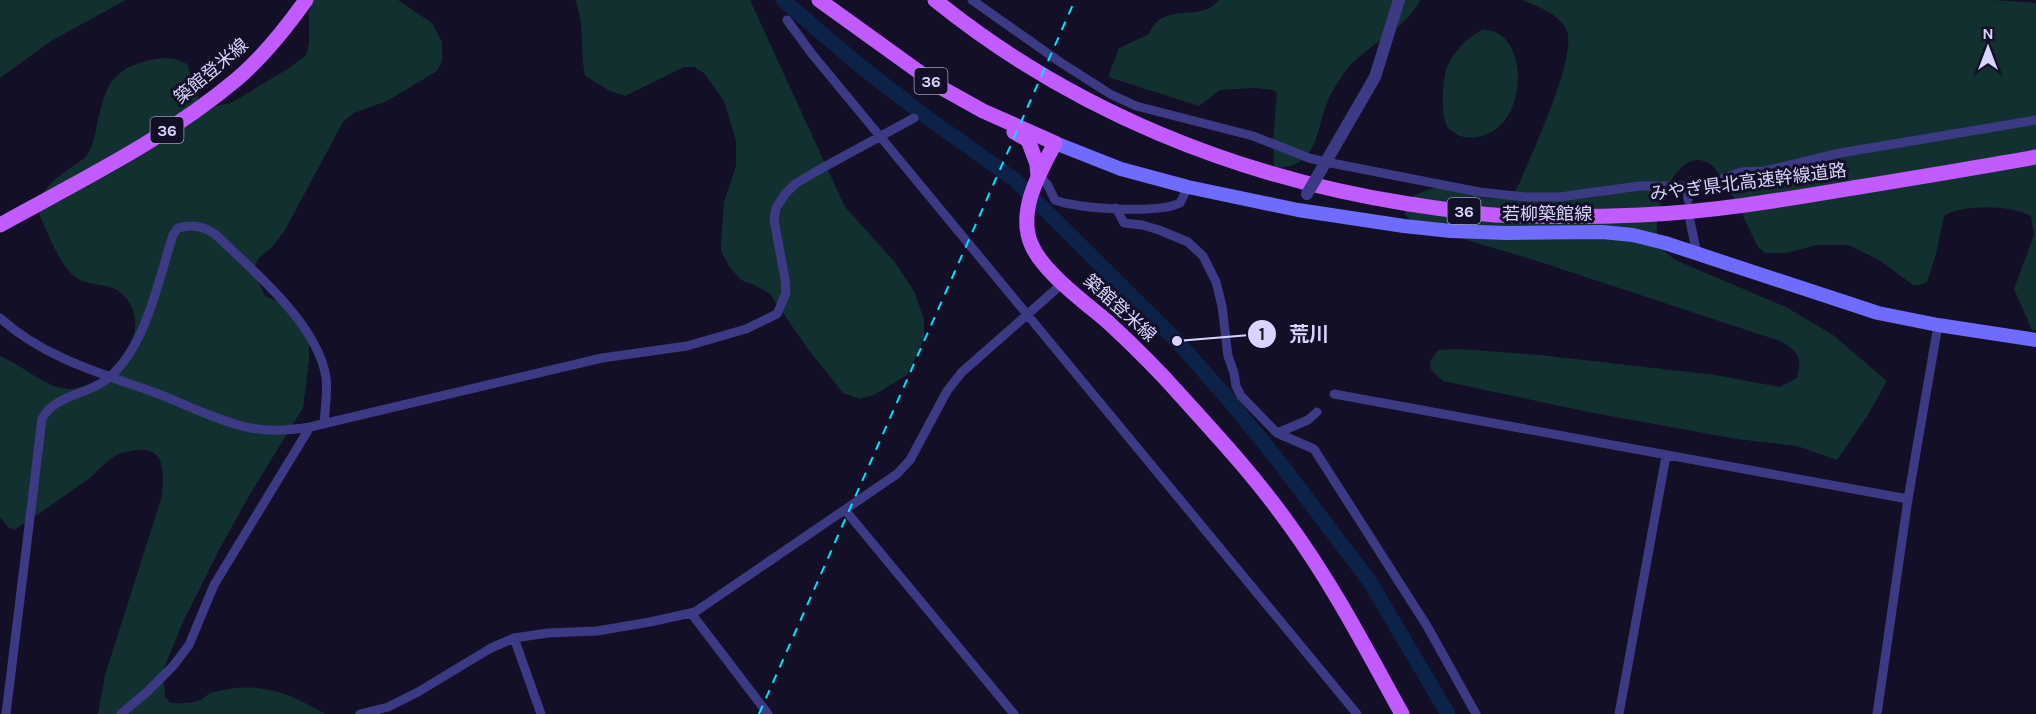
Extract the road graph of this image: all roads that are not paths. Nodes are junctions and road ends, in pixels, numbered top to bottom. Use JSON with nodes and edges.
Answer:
{"nodes":[{"id":1,"x":306,"y":0,"type":"edge"},
{"id":2,"x":819,"y":0,"type":"edge"},
{"id":3,"x":935,"y":0,"type":"edge"},
{"id":4,"x":972,"y":0,"type":"edge"},
{"id":5,"x":1399,"y":0,"type":"edge"},
{"id":6,"x":786,"y":20,"type":"dead end"},
{"id":7,"x":984,"y":111,"type":"junction"},
{"id":8,"x":914,"y":118,"type":"dead end"},
{"id":9,"x":2036,"y":120,"type":"edge"},
{"id":10,"x":880,"y":137,"type":"junction"},
{"id":11,"x":1055,"y":143,"type":"junction"},
{"id":12,"x":2036,"y":157,"type":"edge"},
{"id":13,"x":1325,"y":164,"type":"junction"},
{"id":14,"x":1037,"y":179,"type":"junction"},
{"id":15,"x":1687,"y":186,"type":"junction"},
{"id":16,"x":1188,"y":187,"type":"junction"},
{"id":17,"x":1688,"y":200,"type":"dead end"},
{"id":18,"x":1116,"y":208,"type":"junction"},
{"id":19,"x":1298,"y":210,"type":"junction"},
{"id":20,"x":1690,"y":221,"type":"dead end"},
{"id":21,"x":0,"y":225,"type":"edge"},
{"id":22,"x":1697,"y":254,"type":"junction"},
{"id":23,"x":1063,"y":284,"type":"junction"},
{"id":24,"x":1028,"y":314,"type":"junction"},
{"id":25,"x":0,"y":318,"type":"edge"},
{"id":26,"x":1938,"y":325,"type":"junction"},
{"id":27,"x":2036,"y":340,"type":"edge"},
{"id":28,"x":108,"y":378,"type":"junction"},
{"id":29,"x":1334,"y":394,"type":"dead end"},
{"id":30,"x":1317,"y":412,"type":"dead end"},
{"id":31,"x":324,"y":423,"type":"junction"},
{"id":32,"x":310,"y":427,"type":"junction"},
{"id":33,"x":1277,"y":433,"type":"junction"},
{"id":34,"x":1666,"y":456,"type":"junction"},
{"id":35,"x":1908,"y":500,"type":"junction"},
{"id":36,"x":845,"y":510,"type":"junction"},
{"id":37,"x":691,"y":613,"type":"junction"},
{"id":38,"x":514,"y":638,"type":"junction"},
{"id":39,"x":6,"y":714,"type":"edge"},
{"id":40,"x":121,"y":714,"type":"edge"},
{"id":41,"x":360,"y":714,"type":"edge"},
{"id":42,"x":541,"y":714,"type":"edge"},
{"id":43,"x":768,"y":714,"type":"edge"},
{"id":44,"x":1014,"y":714,"type":"edge"},
{"id":45,"x":1357,"y":714,"type":"edge"},
{"id":46,"x":1402,"y":714,"type":"edge"},
{"id":47,"x":1476,"y":714,"type":"edge"},
{"id":48,"x":1619,"y":714,"type":"edge"},
{"id":49,"x":1877,"y":714,"type":"edge"}],
"edges":[{"from":1,"to":21,"type":"main road","name":"築館登米線","number":"36"},
{"from":2,"to":7,"type":"main road","number":"36"},
{"from":3,"to":12,"type":"main road","name":"みやぎ県北高速幹線道路","number":"36"},
{"from":4,"to":13,"type":"street"},
{"from":5,"to":13,"type":"street"},
{"from":6,"to":10,"type":"street"},
{"from":7,"to":11,"type":"main road","number":"36"},
{"from":7,"to":14,"type":"main road"},
{"from":8,"to":10,"type":"street"},
{"from":9,"to":15,"type":"street"},
{"from":10,"to":24,"type":"street"},
{"from":10,"to":31,"type":"street"},
{"from":11,"to":14,"type":"main road","name":"築館登米線"},
{"from":11,"to":16,"type":"main road","name":"若柳築館線"},
{"from":13,"to":15,"type":"street"},
{"from":13,"to":19,"type":"street","bridge":true},
{"from":14,"to":18,"type":"street"},
{"from":14,"to":23,"type":"main road","name":"築館登米線"},
{"from":15,"to":17,"type":"street"},
{"from":16,"to":18,"type":"street"},
{"from":16,"to":19,"type":"main road","name":"若柳築館線"},
{"from":18,"to":33,"type":"street"},
{"from":19,"to":22,"type":"main road","name":"若柳築館線"},
{"from":20,"to":22,"type":"street"},
{"from":22,"to":26,"type":"main road","name":"若柳築館線"},
{"from":23,"to":24,"type":"street"},
{"from":23,"to":46,"type":"main road","name":"築館登米線"},
{"from":24,"to":36,"type":"street"},
{"from":24,"to":45,"type":"street"},
{"from":25,"to":28,"type":"street"},
{"from":26,"to":27,"type":"main road","name":"若柳築館線"},
{"from":26,"to":35,"type":"street"},
{"from":28,"to":31,"type":"street"},
{"from":28,"to":32,"type":"street"},
{"from":28,"to":39,"type":"street"},
{"from":29,"to":34,"type":"street"},
{"from":30,"to":33,"type":"street"},
{"from":31,"to":32,"type":"street"},
{"from":32,"to":40,"type":"street"},
{"from":33,"to":47,"type":"street"},
{"from":34,"to":35,"type":"street"},
{"from":34,"to":48,"type":"street"},
{"from":35,"to":49,"type":"street"},
{"from":36,"to":37,"type":"street"},
{"from":36,"to":44,"type":"street"},
{"from":37,"to":38,"type":"street"},
{"from":37,"to":43,"type":"street"},
{"from":38,"to":41,"type":"street"},
{"from":38,"to":42,"type":"street"}]}
